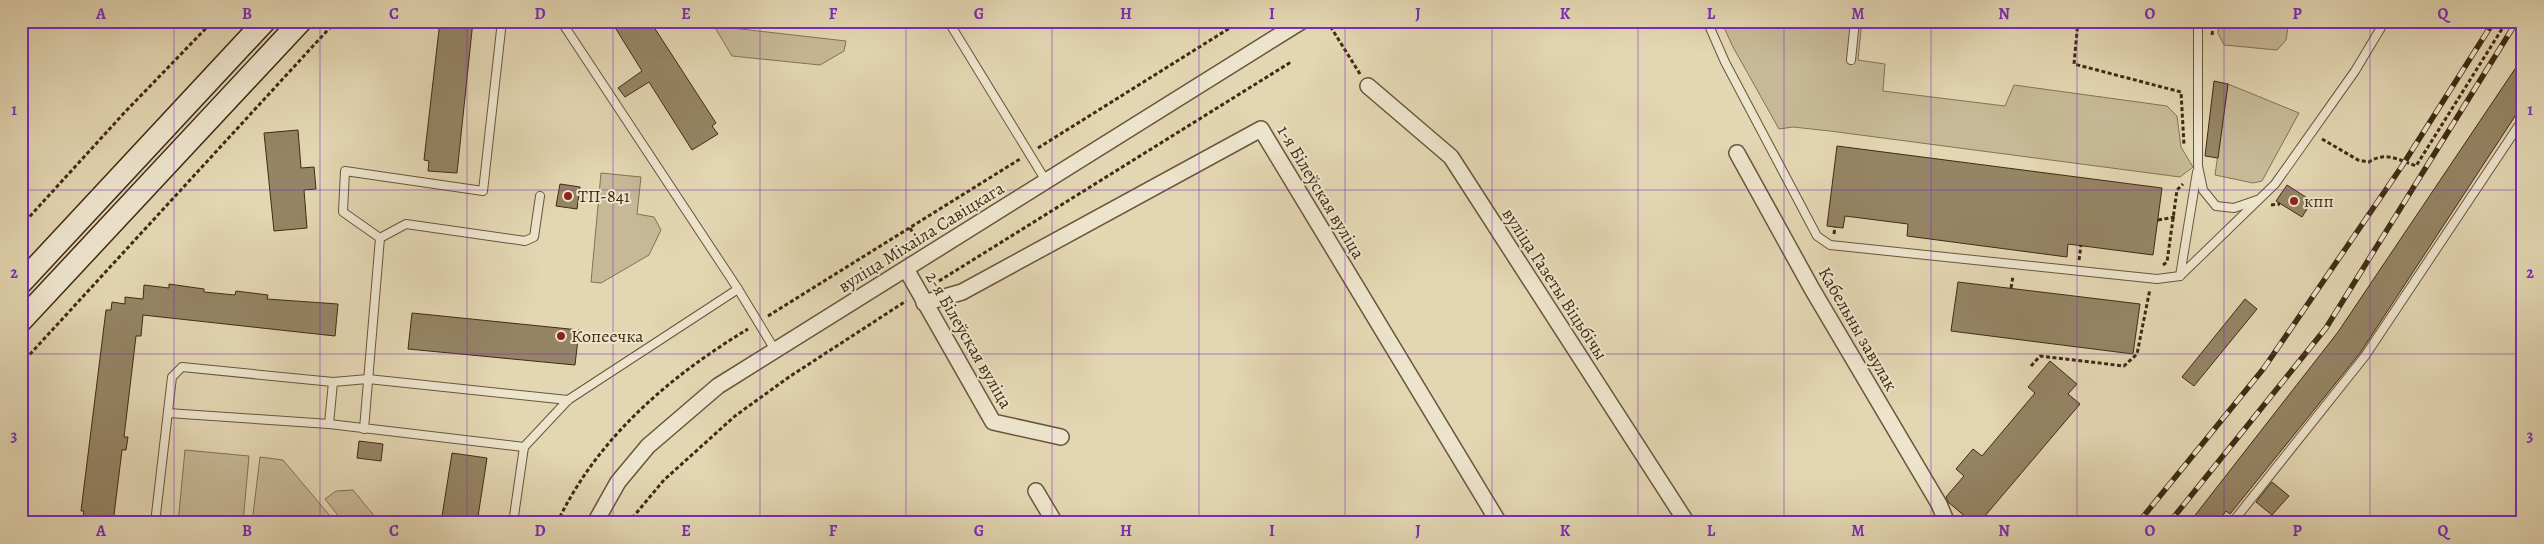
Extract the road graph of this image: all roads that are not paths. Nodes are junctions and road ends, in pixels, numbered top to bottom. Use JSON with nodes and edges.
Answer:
{"nodes":[{"id":1,"x":265,"y":21,"type":"edge"},
{"id":2,"x":301,"y":21,"type":"edge"},
{"id":3,"x":502,"y":21,"type":"edge"},
{"id":4,"x":561,"y":21,"type":"edge"},
{"id":5,"x":951,"y":21,"type":"edge"},
{"id":6,"x":1302,"y":21,"type":"edge"},
{"id":7,"x":1708,"y":21,"type":"edge"},
{"id":8,"x":1856,"y":21,"type":"edge"},
{"id":9,"x":2198,"y":21,"type":"edge"},
{"id":10,"x":2386,"y":21,"type":"edge"},
{"id":11,"x":1851,"y":60,"type":"dead end"},
{"id":12,"x":1368,"y":86,"type":"road end"},
{"id":13,"x":2523,"y":119,"type":"edge"},
{"id":14,"x":1737,"y":153,"type":"dead end"},
{"id":15,"x":2198,"y":166,"type":"junction"},
{"id":16,"x":1046,"y":181,"type":"junction"},
{"id":17,"x":540,"y":196,"type":"dead end"},
{"id":18,"x":2259,"y":199,"type":"junction"},
{"id":19,"x":380,"y":238,"type":"junction"},
{"id":20,"x":906,"y":269,"type":"junction"},
{"id":21,"x":2180,"y":276,"type":"junction"},
{"id":22,"x":21,"y":283,"type":"edge"},
{"id":23,"x":738,"y":289,"type":"junction"},
{"id":24,"x":924,"y":303,"type":"junction"},
{"id":25,"x":21,"y":321,"type":"edge"},
{"id":26,"x":775,"y":350,"type":"junction"},
{"id":27,"x":368,"y":379,"type":"junction"},
{"id":28,"x":333,"y":382,"type":"junction"},
{"id":29,"x":568,"y":400,"type":"junction"},
{"id":30,"x":168,"y":413,"type":"junction"},
{"id":31,"x":329,"y":424,"type":"junction"},
{"id":32,"x":364,"y":429,"type":"junction"},
{"id":33,"x":1061,"y":437,"type":"dead end"},
{"id":34,"x":524,"y":447,"type":"junction"},
{"id":35,"x":1036,"y":492,"type":"dead end"},
{"id":36,"x":155,"y":523,"type":"edge"},
{"id":37,"x":513,"y":523,"type":"edge"},
{"id":38,"x":595,"y":523,"type":"edge"},
{"id":39,"x":1055,"y":523,"type":"edge"},
{"id":40,"x":1499,"y":523,"type":"edge"},
{"id":41,"x":1686,"y":523,"type":"edge"},
{"id":42,"x":1947,"y":523,"type":"edge"},
{"id":43,"x":2232,"y":523,"type":"edge"}],
"edges":[{"from":1,"to":22,"type":"main road"},
{"from":2,"to":25,"type":"main road"},
{"from":3,"to":19,"type":"lane"},
{"from":4,"to":23,"type":"lane"},
{"from":5,"to":16,"type":"lane"},
{"from":6,"to":16,"type":"street","name":"вуліца Міхаіла Савіцкага"},
{"from":7,"to":21,"type":"lane"},
{"from":8,"to":11,"type":"lane"},
{"from":9,"to":15,"type":"lane"},
{"from":10,"to":18,"type":"lane"},
{"from":12,"to":41,"type":"street","name":"вуліца Газеты Віцьбічы"},
{"from":13,"to":43,"type":"lane"},
{"from":14,"to":42,"type":"street","name":"Кабельны завулак"},
{"from":15,"to":18,"type":"lane"},
{"from":15,"to":21,"type":"lane"},
{"from":16,"to":20,"type":"street","name":"вуліца Міхаіла Савіцкага"},
{"from":17,"to":19,"type":"lane"},
{"from":18,"to":21,"type":"lane"},
{"from":19,"to":27,"type":"lane"},
{"from":20,"to":24,"type":"street","name":"2-я Білеўская вуліца"},
{"from":20,"to":26,"type":"street","name":"вуліца Міхаіла Савіцкага"},
{"from":23,"to":26,"type":"lane"},
{"from":23,"to":29,"type":"lane"},
{"from":24,"to":33,"type":"street","name":"2-я Білеўская вуліца"},
{"from":24,"to":40,"type":"street","name":"1-я Білеўская вуліца"},
{"from":26,"to":38,"type":"street","name":"вуліца Міхаіла Савіцкага"},
{"from":27,"to":28,"type":"lane"},
{"from":27,"to":29,"type":"lane"},
{"from":27,"to":32,"type":"lane"},
{"from":28,"to":30,"type":"lane"},
{"from":28,"to":31,"type":"lane"},
{"from":29,"to":34,"type":"lane"},
{"from":30,"to":31,"type":"lane"},
{"from":30,"to":36,"type":"lane"},
{"from":31,"to":32,"type":"lane"},
{"from":32,"to":34,"type":"lane"},
{"from":34,"to":37,"type":"lane"},
{"from":35,"to":39,"type":"street"}]}
